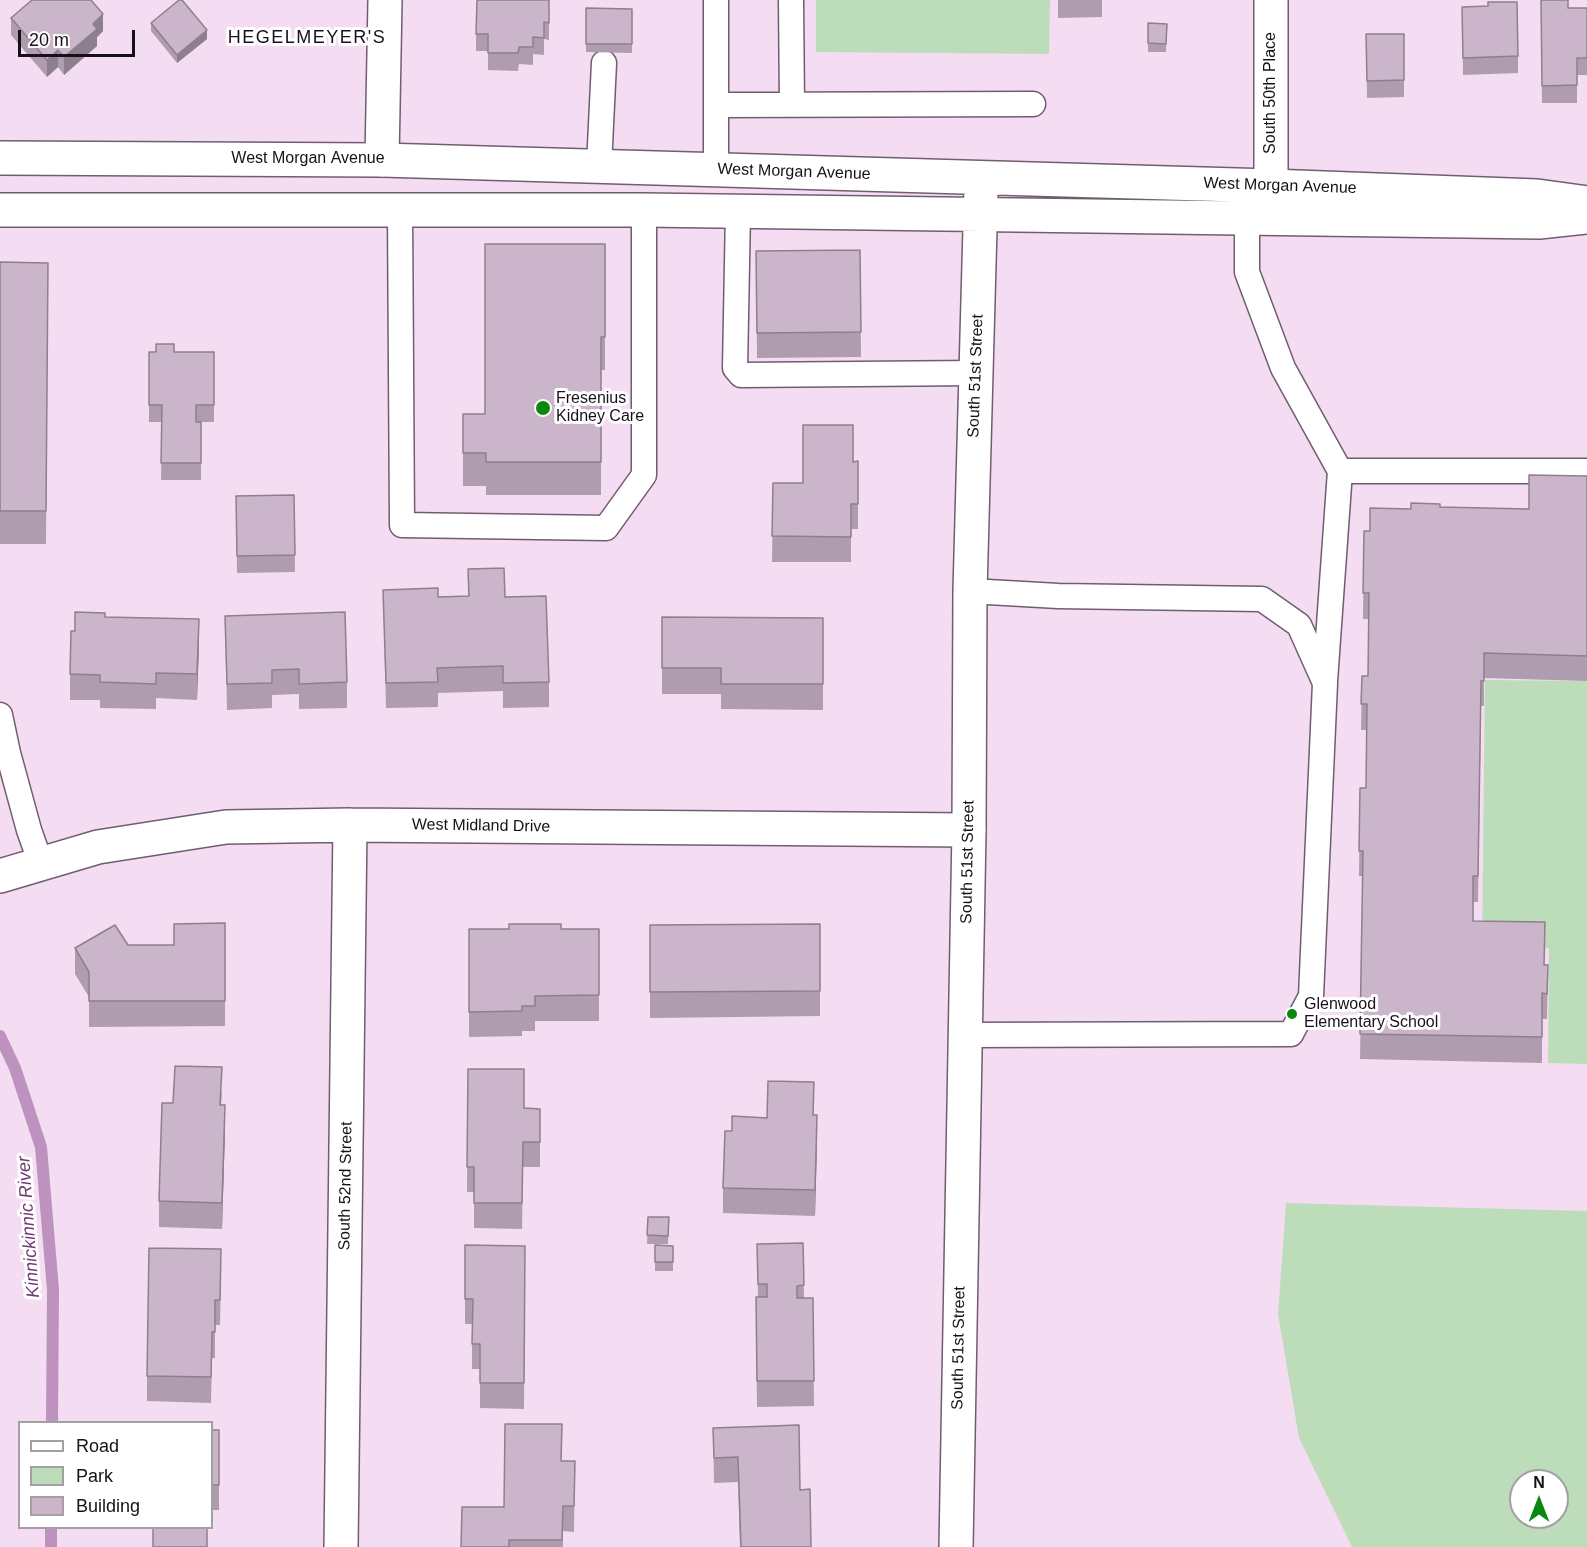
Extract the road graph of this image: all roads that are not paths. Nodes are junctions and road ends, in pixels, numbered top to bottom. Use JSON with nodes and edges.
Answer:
{"nodes":[{"id":1,"x":385,"y":0,"type":"edge"},
{"id":2,"x":716,"y":0,"type":"edge"},
{"id":3,"x":791,"y":0,"type":"edge"},
{"id":4,"x":1271,"y":0,"type":"edge"},
{"id":5,"x":604,"y":63,"type":"dead end"},
{"id":6,"x":1033,"y":104,"type":"dead end"},
{"id":7,"x":716,"y":105,"type":"junction"},
{"id":8,"x":792,"y":105,"type":"junction"},
{"id":9,"x":0,"y":158,"type":"edge"},
{"id":10,"x":382,"y":160,"type":"junction"},
{"id":11,"x":599,"y":166,"type":"junction"},
{"id":12,"x":716,"y":169,"type":"junction"},
{"id":13,"x":981,"y":177,"type":"junction"},
{"id":14,"x":1271,"y":186,"type":"junction"},
{"id":15,"x":1587,"y":203,"type":"edge"},
{"id":16,"x":0,"y":210,"type":"edge"},
{"id":17,"x":644,"y":210,"type":"junction"},
{"id":18,"x":400,"y":211,"type":"junction"},
{"id":19,"x":738,"y":211,"type":"junction"},
{"id":20,"x":981,"y":214,"type":"junction"},
{"id":21,"x":1587,"y":216,"type":"edge"},
{"id":22,"x":1246,"y":218,"type":"junction"},
{"id":23,"x":976,"y":373,"type":"junction"},
{"id":24,"x":1340,"y":471,"type":"junction"},
{"id":25,"x":1587,"y":471,"type":"edge"},
{"id":26,"x":970,"y":591,"type":"junction"},
{"id":27,"x":1325,"y":683,"type":"junction"},
{"id":28,"x":0,"y":715,"type":"edge"},
{"id":29,"x":350,"y":825,"type":"junction"},
{"id":30,"x":969,"y":831,"type":"junction"},
{"id":31,"x":41,"y":864,"type":"junction"},
{"id":32,"x":0,"y":876,"type":"edge"},
{"id":33,"x":965,"y":1035,"type":"junction"},
{"id":34,"x":341,"y":1547,"type":"edge"},
{"id":35,"x":956,"y":1547,"type":"edge"}],
"edges":[{"from":1,"to":10,"type":"street"},
{"from":2,"to":7,"type":"lane"},
{"from":3,"to":8,"type":"lane"},
{"from":4,"to":14,"type":"street","name":"South 50th Place"},
{"from":5,"to":11,"type":"lane"},
{"from":6,"to":8,"type":"lane"},
{"from":7,"to":8,"type":"lane"},
{"from":7,"to":12,"type":"lane"},
{"from":9,"to":10,"type":"street","name":"West Morgan Avenue"},
{"from":10,"to":11,"type":"street","name":"West Morgan Avenue"},
{"from":10,"to":18,"type":"street"},
{"from":11,"to":12,"type":"street","name":"West Morgan Avenue"},
{"from":12,"to":13,"type":"street","name":"West Morgan Avenue"},
{"from":13,"to":14,"type":"street","name":"West Morgan Avenue"},
{"from":13,"to":20,"type":"street","name":"South 51st Street"},
{"from":14,"to":15,"type":"street","name":"West Morgan Avenue"},
{"from":16,"to":18,"type":"street","name":"West Morgan Avenue"},
{"from":17,"to":18,"type":"street","name":"West Morgan Avenue"},
{"from":17,"to":18,"type":"lane"},
{"from":17,"to":19,"type":"street","name":"West Morgan Avenue"},
{"from":19,"to":20,"type":"street","name":"West Morgan Avenue"},
{"from":19,"to":23,"type":"lane"},
{"from":20,"to":22,"type":"street","name":"West Morgan Avenue"},
{"from":20,"to":23,"type":"street","name":"South 51st Street"},
{"from":21,"to":22,"type":"street","name":"West Morgan Avenue"},
{"from":22,"to":24,"type":"lane"},
{"from":23,"to":26,"type":"street","name":"South 51st Street"},
{"from":24,"to":25,"type":"lane"},
{"from":24,"to":27,"type":"lane"},
{"from":26,"to":27,"type":"lane"},
{"from":26,"to":30,"type":"street","name":"South 51st Street"},
{"from":27,"to":33,"type":"lane"},
{"from":28,"to":31,"type":"lane"},
{"from":29,"to":30,"type":"street","name":"West Midland Drive"},
{"from":29,"to":31,"type":"street","name":"West Midland Drive"},
{"from":29,"to":34,"type":"street","name":"South 52nd Street"},
{"from":30,"to":33,"type":"street","name":"South 51st Street"},
{"from":31,"to":32,"type":"street","name":"West Midland Drive"},
{"from":33,"to":35,"type":"street","name":"South 51st Street"}]}
